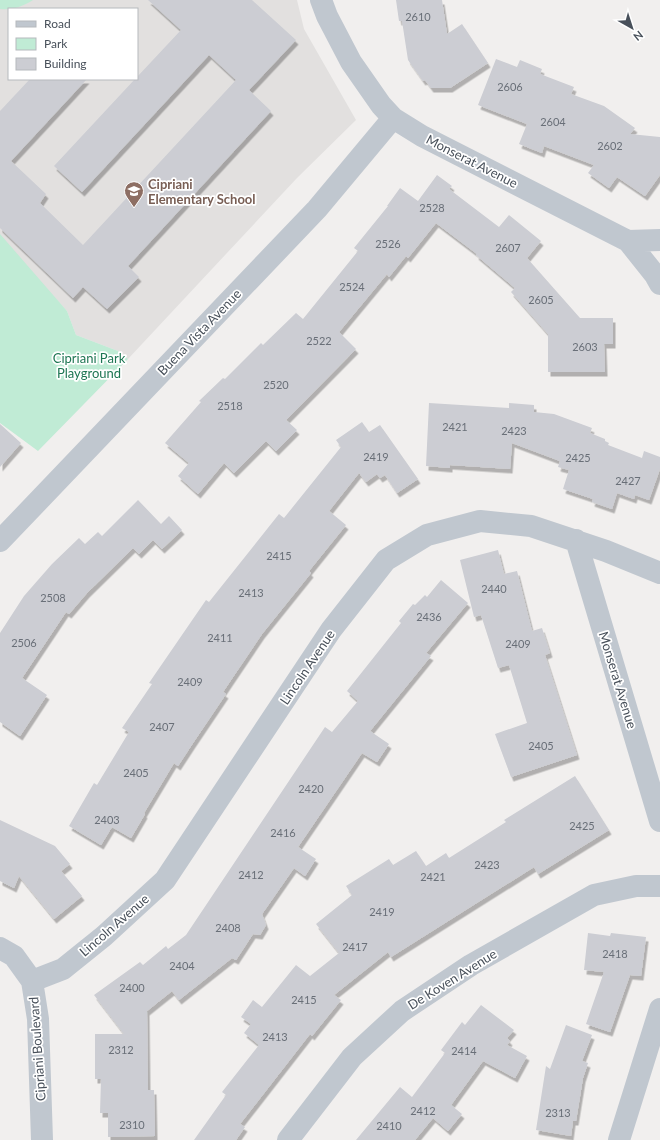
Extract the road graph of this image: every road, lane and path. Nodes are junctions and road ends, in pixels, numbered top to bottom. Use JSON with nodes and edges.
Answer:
{"nodes":[{"id":1,"x":321,"y":0,"type":"edge"},
{"id":2,"x":392,"y":118,"type":"junction"},
{"id":3,"x":660,"y":240,"type":"edge"},
{"id":4,"x":628,"y":241,"type":"junction"},
{"id":5,"x":660,"y":284,"type":"edge"},
{"id":6,"x":0,"y":540,"type":"edge"},
{"id":7,"x":576,"y":540,"type":"junction"},
{"id":8,"x":660,"y":573,"type":"edge"},
{"id":9,"x":660,"y":820,"type":"edge"},
{"id":10,"x":660,"y":886,"type":"edge"},
{"id":11,"x":0,"y":948,"type":"edge"},
{"id":12,"x":32,"y":981,"type":"junction"},
{"id":13,"x":660,"y":1009,"type":"edge"},
{"id":14,"x":42,"y":1140,"type":"edge"},
{"id":15,"x":288,"y":1140,"type":"edge"},
{"id":16,"x":619,"y":1140,"type":"edge"}],
"edges":[{"from":1,"to":2,"type":"street","name":"Monserat Avenue"},
{"from":2,"to":4,"type":"street","name":"Monserat Avenue"},
{"from":2,"to":6,"type":"street","name":"Buena Vista Avenue"},
{"from":3,"to":4,"type":"street"},
{"from":4,"to":5,"type":"street","name":"Monserat Avenue"},
{"from":7,"to":8,"type":"street","name":"Lincoln Avenue"},
{"from":7,"to":9,"type":"street","name":"Monserat Avenue"},
{"from":7,"to":12,"type":"street","name":"Lincoln Avenue"},
{"from":10,"to":15,"type":"street","name":"De Koven Avenue"},
{"from":11,"to":12,"type":"street","name":"Cipriani Boulevard"},
{"from":12,"to":14,"type":"street","name":"Cipriani Boulevard"},
{"from":13,"to":16,"type":"street"}]}
